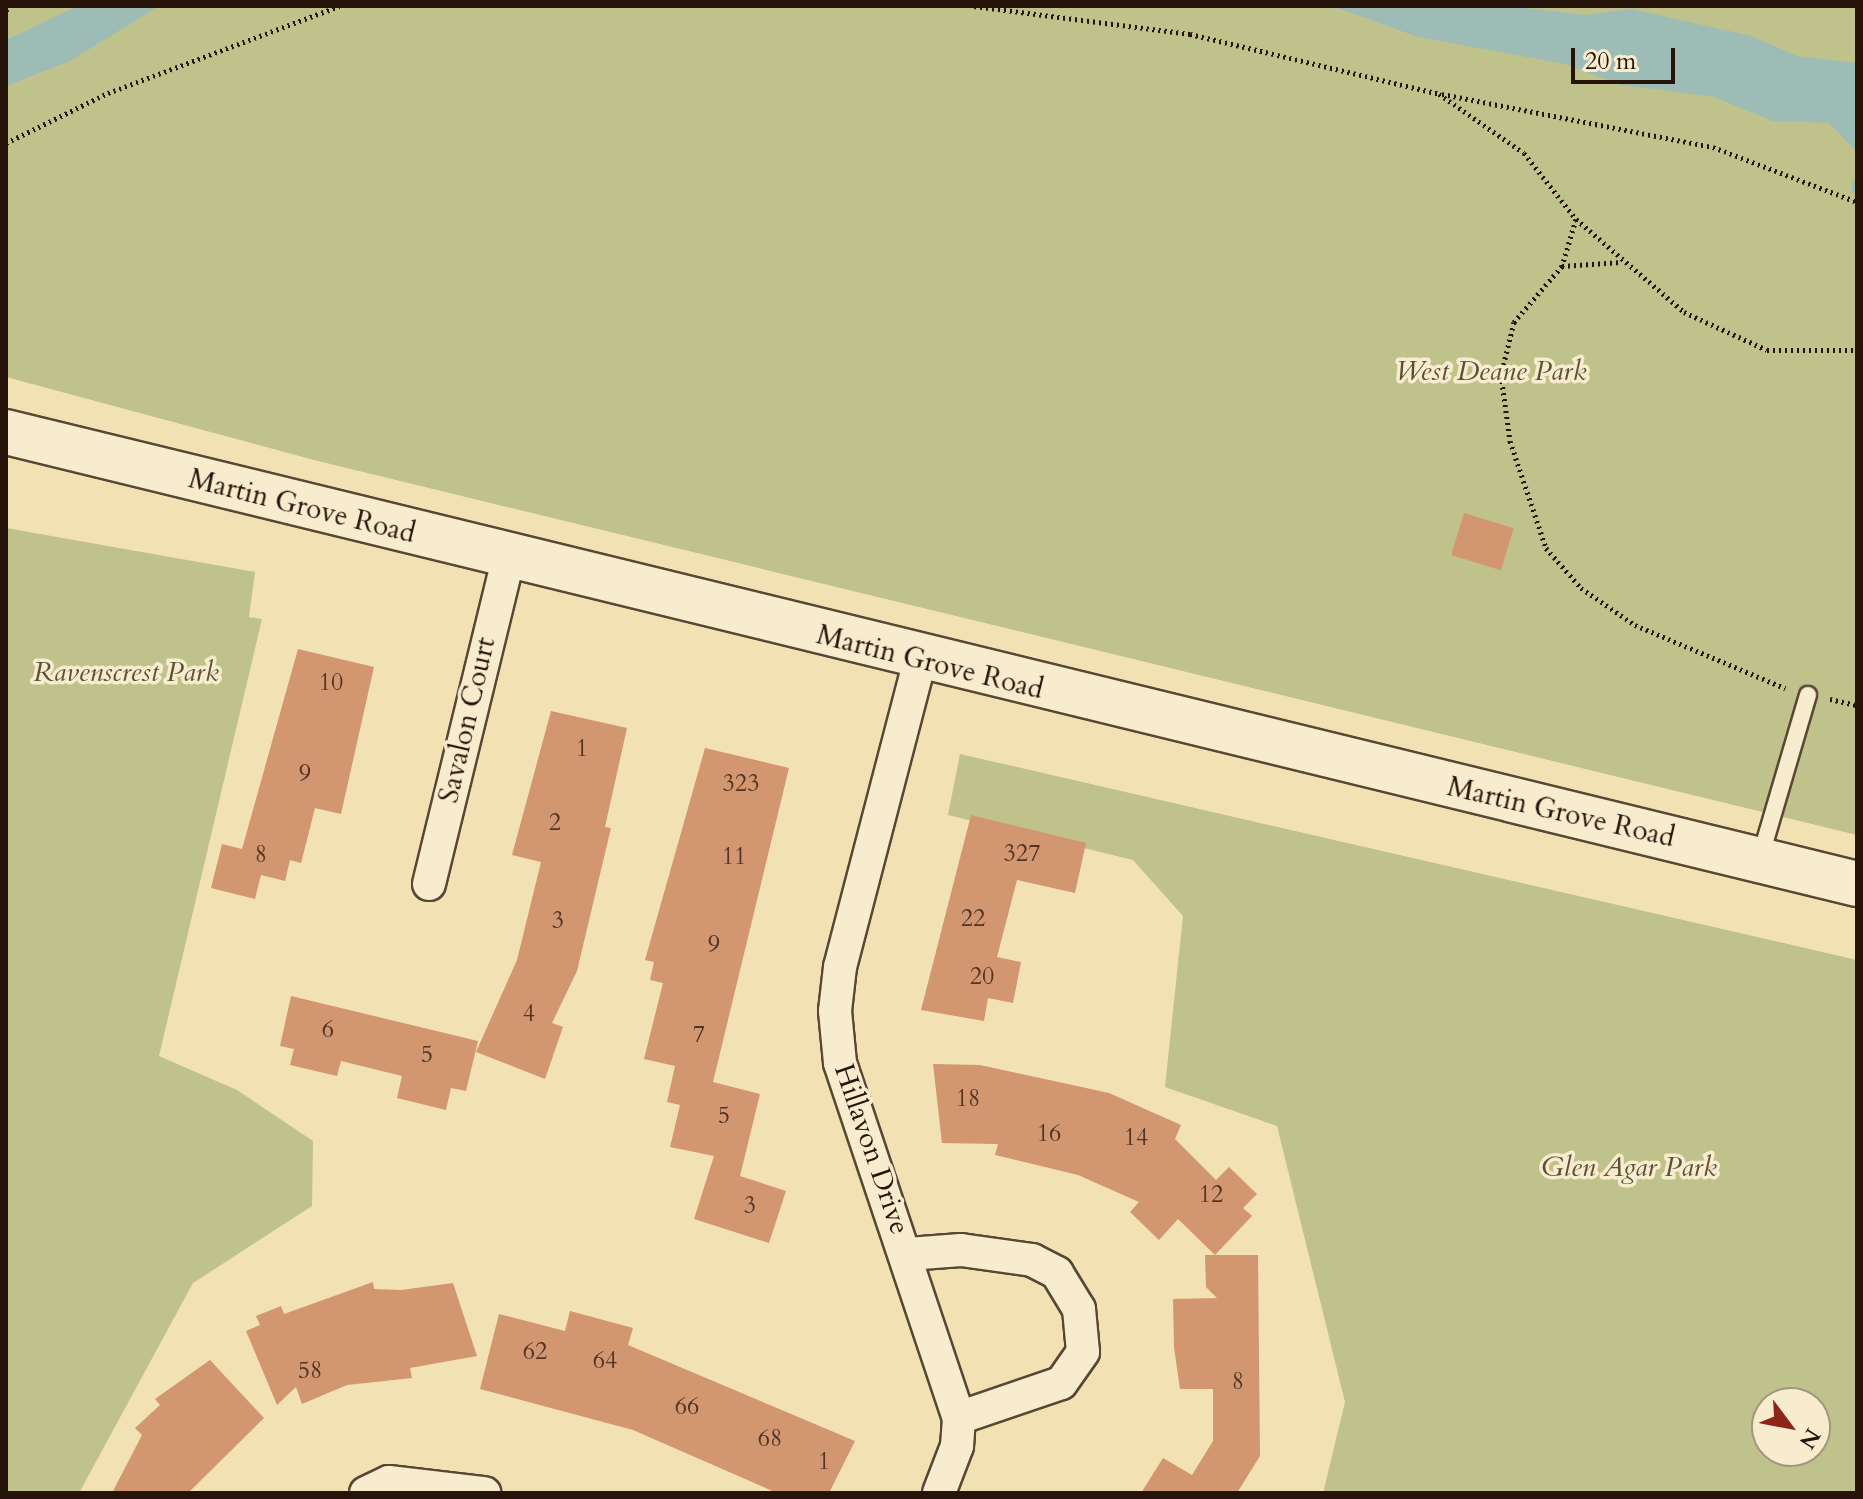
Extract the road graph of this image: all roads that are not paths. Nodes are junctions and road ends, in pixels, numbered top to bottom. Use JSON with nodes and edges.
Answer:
{"nodes":[{"id":1,"x":6,"y":432,"type":"edge"},
{"id":2,"x":509,"y":557,"type":"junction"},
{"id":3,"x":920,"y":660,"type":"junction"},
{"id":4,"x":1808,"y":695,"type":"road end"},
{"id":5,"x":1760,"y":859,"type":"junction"},
{"id":6,"x":429,"y":884,"type":"dead end"},
{"id":7,"x":1857,"y":884,"type":"edge"},
{"id":8,"x":908,"y":1254,"type":"junction"},
{"id":9,"x":959,"y":1418,"type":"junction"},
{"id":10,"x":366,"y":1493,"type":"edge"},
{"id":11,"x":484,"y":1493,"type":"edge"},
{"id":12,"x":939,"y":1493,"type":"edge"}],
"edges":[{"from":1,"to":2,"type":"main road","name":"Martin Grove Road"},
{"from":2,"to":3,"type":"main road","name":"Martin Grove Road"},
{"from":2,"to":6,"type":"street","name":"Savalon Court"},
{"from":3,"to":5,"type":"main road","name":"Martin Grove Road"},
{"from":3,"to":8,"type":"street","name":"Hillavon Drive"},
{"from":4,"to":5,"type":"lane"},
{"from":5,"to":7,"type":"main road","name":"Martin Grove Road"},
{"from":8,"to":9,"type":"street","name":"Hillavon Drive"},
{"from":8,"to":9,"type":"street"},
{"from":9,"to":12,"type":"street","name":"Hillavon Drive"},
{"from":10,"to":11,"type":"street"}]}
